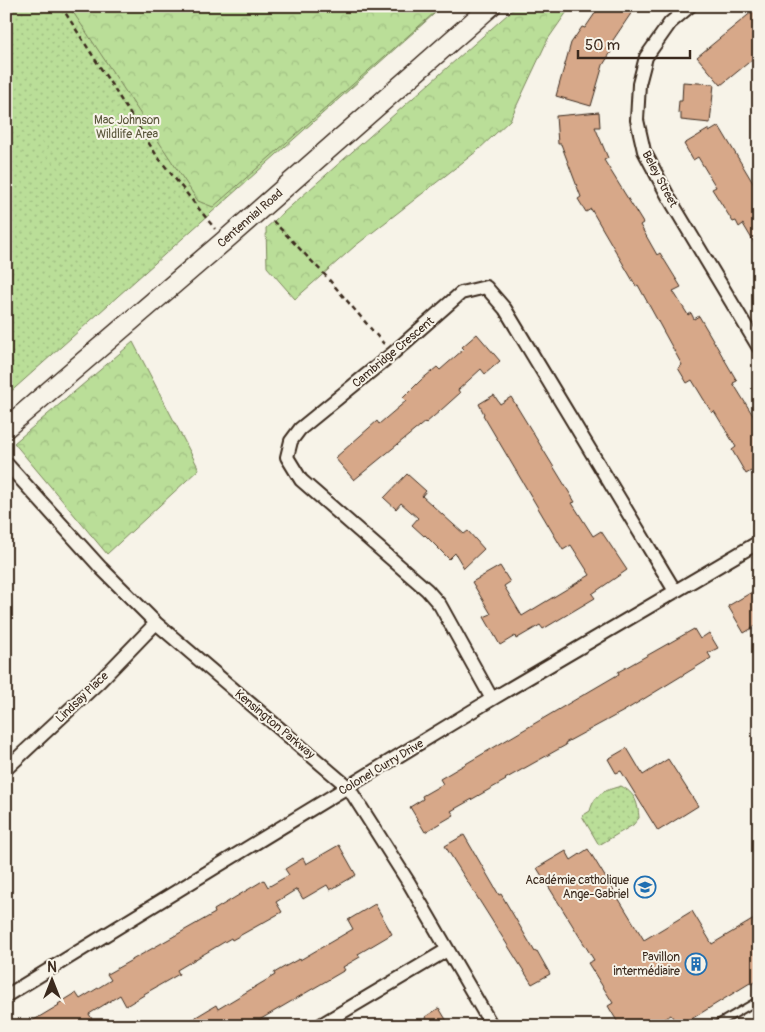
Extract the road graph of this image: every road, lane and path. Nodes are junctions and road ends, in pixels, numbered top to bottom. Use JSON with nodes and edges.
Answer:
{"nodes":[{"id":1,"x":61,"y":6,"type":"edge"},
{"id":2,"x":491,"y":6,"type":"edge"},
{"id":3,"x":690,"y":6,"type":"edge"},
{"id":4,"x":261,"y":209,"type":"junction"},
{"id":5,"x":224,"y":241,"type":"junction"},
{"id":6,"x":759,"y":348,"type":"edge"},
{"id":7,"x":392,"y":354,"type":"junction"},
{"id":8,"x":6,"y":428,"type":"edge"},
{"id":9,"x":6,"y":463,"type":"edge"},
{"id":10,"x":759,"y":542,"type":"edge"},
{"id":11,"x":675,"y":591,"type":"junction"},
{"id":12,"x":156,"y":623,"type":"junction"},
{"id":13,"x":492,"y":700,"type":"junction"},
{"id":14,"x":6,"y":769,"type":"edge"},
{"id":15,"x":348,"y":787,"type":"junction"},
{"id":16,"x":447,"y":950,"type":"junction"},
{"id":17,"x":6,"y":996,"type":"edge"},
{"id":18,"x":759,"y":1000,"type":"edge"},
{"id":19,"x":319,"y":1026,"type":"edge"},
{"id":20,"x":492,"y":1026,"type":"edge"},
{"id":21,"x":714,"y":1026,"type":"edge"}],
"edges":[{"from":1,"to":5,"type":"path"},
{"from":2,"to":4,"type":"main road","name":"Centennial Road"},
{"from":3,"to":6,"type":"street","name":"Beley Street"},
{"from":4,"to":5,"type":"main road","name":"Centennial Road"},
{"from":4,"to":7,"type":"path"},
{"from":5,"to":8,"type":"main road","name":"Centennial Road"},
{"from":7,"to":11,"type":"street","name":"Cambridge Crescent"},
{"from":7,"to":13,"type":"street","name":"Cambridge Crescent"},
{"from":9,"to":12,"type":"street","name":"Kensington Parkway"},
{"from":10,"to":11,"type":"street","name":"Colonel Curry Drive"},
{"from":11,"to":13,"type":"street","name":"Colonel Curry Drive"},
{"from":12,"to":14,"type":"street","name":"Lindsay Place"},
{"from":12,"to":15,"type":"street","name":"Kensington Parkway"},
{"from":13,"to":15,"type":"street","name":"Colonel Curry Drive"},
{"from":15,"to":16,"type":"street","name":"Kensington Parkway"},
{"from":15,"to":17,"type":"street","name":"Colonel Curry Drive"},
{"from":16,"to":19,"type":"street"},
{"from":16,"to":20,"type":"street","name":"Kensington Parkway"},
{"from":18,"to":21,"type":"lane"}]}
